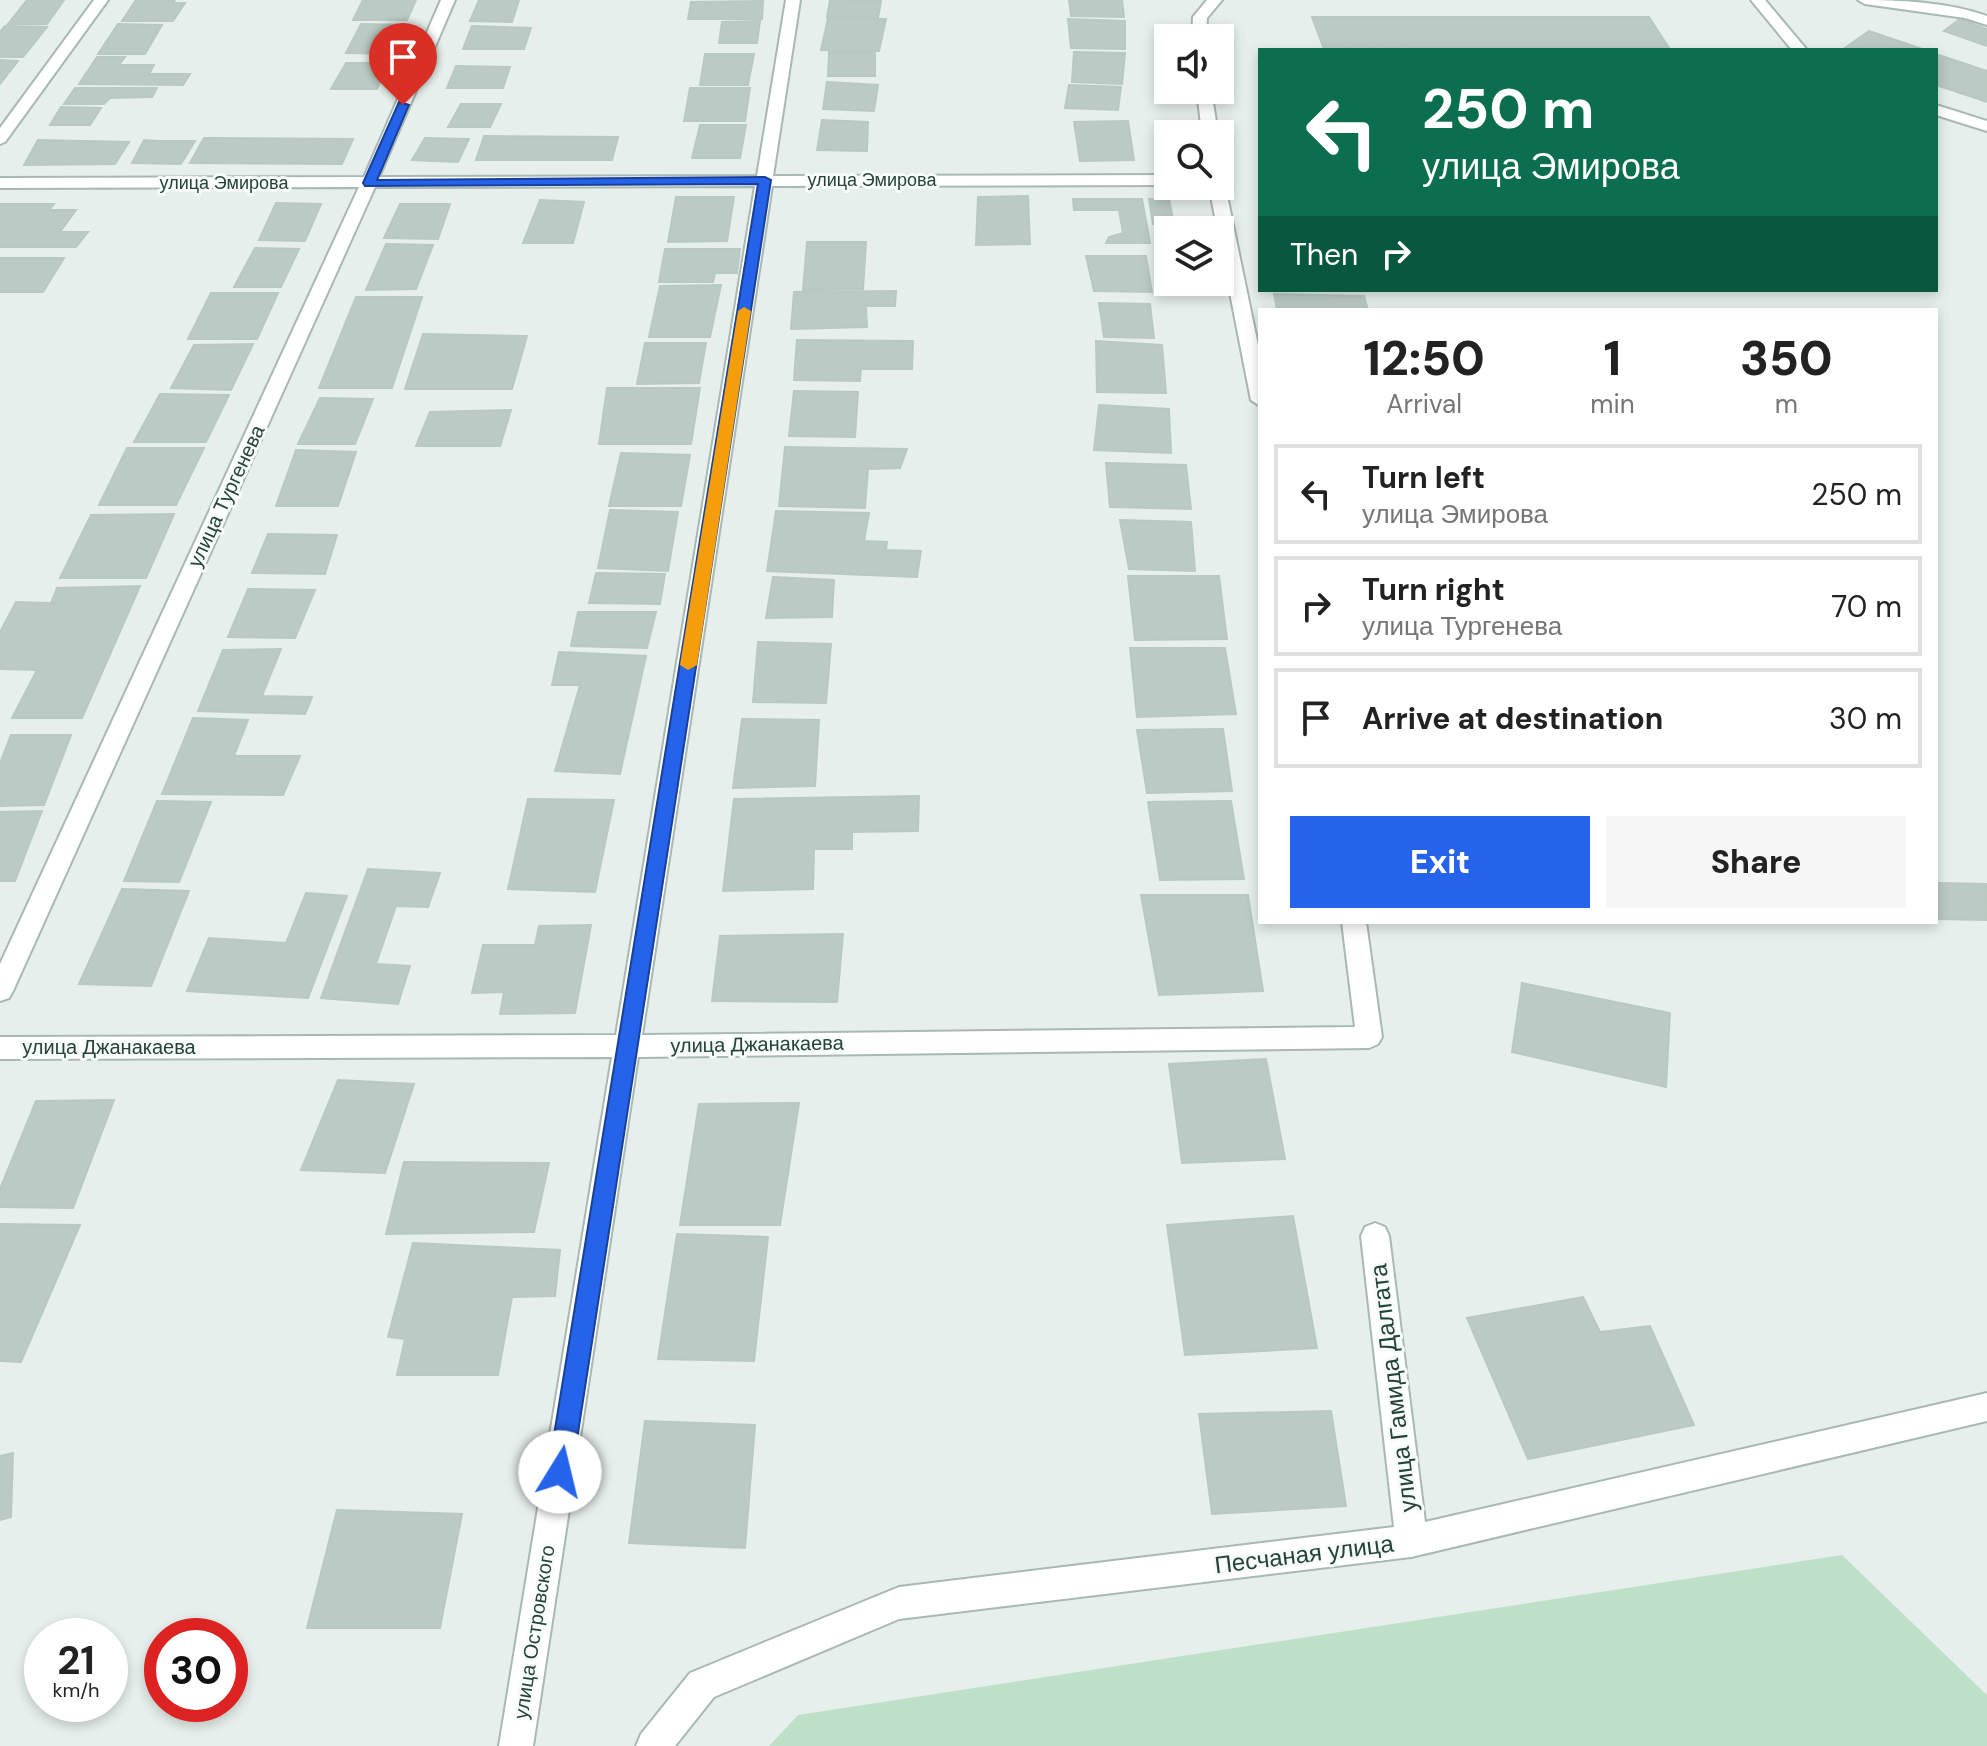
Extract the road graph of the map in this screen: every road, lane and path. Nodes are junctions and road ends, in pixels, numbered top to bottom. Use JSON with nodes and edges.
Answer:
{"nodes":[{"id":1,"x":101,"y":0,"type":"edge"},
{"id":2,"x":448,"y":0,"type":"edge"},
{"id":3,"x":793,"y":0,"type":"edge"},
{"id":4,"x":1215,"y":0,"type":"edge"},
{"id":5,"x":1758,"y":0,"type":"edge"},
{"id":6,"x":1865,"y":0,"type":"edge"},
{"id":7,"x":1987,"y":21,"type":"edge"},
{"id":8,"x":1200,"y":24,"type":"edge"},
{"id":9,"x":1798,"y":48,"type":"edge"},
{"id":10,"x":1938,"y":111,"type":"edge"},
{"id":11,"x":1987,"y":126,"type":"edge"},
{"id":12,"x":0,"y":139,"type":"edge"},
{"id":13,"x":765,"y":180,"type":"junction"},
{"id":14,"x":1154,"y":180,"type":"edge"},
{"id":15,"x":0,"y":183,"type":"edge"},
{"id":16,"x":369,"y":183,"type":"junction"},
{"id":17,"x":1220,"y":200,"type":"edge"},
{"id":18,"x":1258,"y":390,"type":"edge"},
{"id":19,"x":1354,"y":924,"type":"edge"},
{"id":20,"x":0,"y":991,"type":"edge"},
{"id":21,"x":628,"y":1046,"type":"junction"},
{"id":22,"x":0,"y":1048,"type":"edge"},
{"id":23,"x":1375,"y":1236,"type":"dead end"},
{"id":24,"x":1987,"y":1407,"type":"edge"},
{"id":25,"x":1411,"y":1541,"type":"junction"},
{"id":26,"x":516,"y":1746,"type":"edge"},
{"id":27,"x":653,"y":1746,"type":"edge"}],
"edges":[{"from":1,"to":12,"type":"street"},
{"from":2,"to":16,"type":"street","name":"улица Тургенева"},
{"from":3,"to":13,"type":"street","name":"улица Островского"},
{"from":4,"to":8,"type":"street"},
{"from":5,"to":9,"type":"street"},
{"from":6,"to":7,"type":"street"},
{"from":10,"to":11,"type":"street"},
{"from":13,"to":14,"type":"street","name":"улица Эмирова"},
{"from":13,"to":16,"type":"street","name":"улица Эмирова"},
{"from":13,"to":21,"type":"street","name":"улица Островского"},
{"from":15,"to":16,"type":"street","name":"улица Эмирова"},
{"from":16,"to":20,"type":"street","name":"улица Тургенева"},
{"from":17,"to":18,"type":"street"},
{"from":19,"to":21,"type":"street","name":"улица Джанакаева"},
{"from":21,"to":22,"type":"street","name":"улица Джанакаева"},
{"from":21,"to":26,"type":"street","name":"улица Островского"},
{"from":23,"to":25,"type":"street","name":"улица Гамида Далгата"},
{"from":24,"to":25,"type":"street","name":"Песчаная улица"},
{"from":25,"to":27,"type":"street","name":"Песчаная улица"}]}
